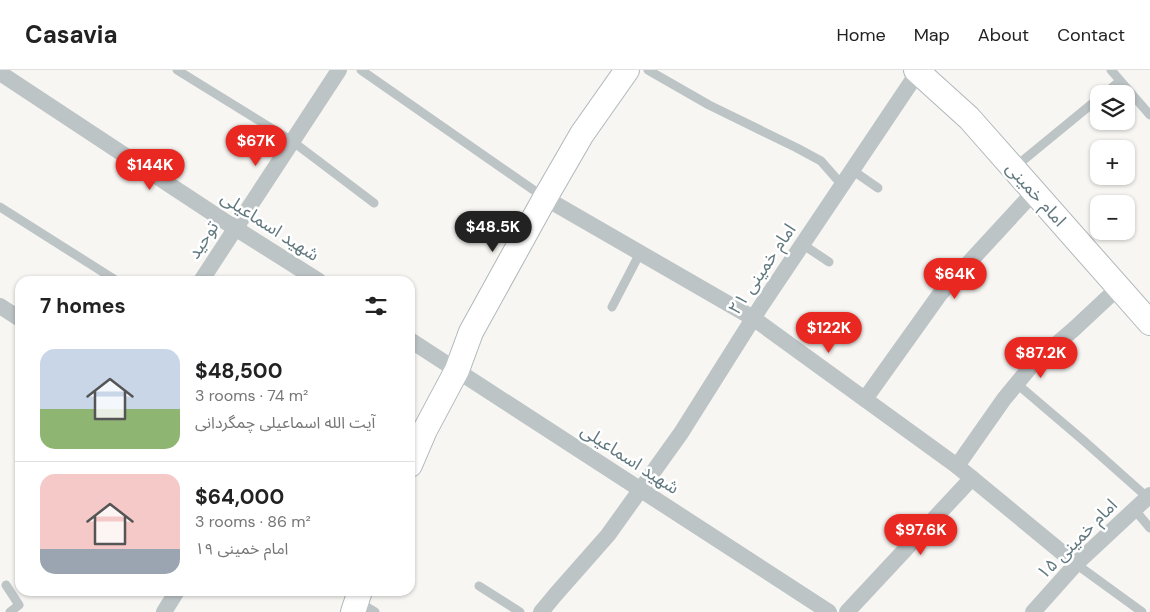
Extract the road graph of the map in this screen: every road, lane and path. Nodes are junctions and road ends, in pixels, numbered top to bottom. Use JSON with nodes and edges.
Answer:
{"nodes":[{"id":1,"x":178,"y":70,"type":"edge"},
{"id":2,"x":338,"y":70,"type":"edge"},
{"id":3,"x":361,"y":70,"type":"edge"},
{"id":4,"x":627,"y":70,"type":"edge"},
{"id":5,"x":648,"y":70,"type":"edge"},
{"id":6,"x":1111,"y":70,"type":"edge"},
{"id":7,"x":917,"y":71,"type":"edge"},
{"id":8,"x":0,"y":73,"type":"edge"},
{"id":9,"x":1120,"y":81,"type":"junction"},
{"id":10,"x":1115,"y":85,"type":"edge"},
{"id":11,"x":1090,"y":105,"type":"edge"},
{"id":12,"x":1150,"y":115,"type":"edge"},
{"id":13,"x":292,"y":141,"type":"junction"},
{"id":14,"x":1013,"y":168,"type":"junction"},
{"id":15,"x":852,"y":170,"type":"junction"},
{"id":16,"x":842,"y":185,"type":"junction"},
{"id":17,"x":878,"y":188,"type":"dead end"},
{"id":18,"x":1034,"y":192,"type":"junction"},
{"id":19,"x":545,"y":198,"type":"junction"},
{"id":20,"x":374,"y":203,"type":"dead end"},
{"id":21,"x":0,"y":207,"type":"edge"},
{"id":22,"x":235,"y":228,"type":"junction"},
{"id":23,"x":802,"y":244,"type":"junction"},
{"id":24,"x":640,"y":253,"type":"junction"},
{"id":25,"x":829,"y":262,"type":"dead end"},
{"id":26,"x":109,"y":276,"type":"edge"},
{"id":27,"x":204,"y":276,"type":"edge"},
{"id":28,"x":311,"y":276,"type":"edge"},
{"id":29,"x":1118,"y":287,"type":"junction"},
{"id":30,"x":0,"y":306,"type":"edge"},
{"id":31,"x":612,"y":307,"type":"dead end"},
{"id":32,"x":15,"y":316,"type":"edge"},
{"id":33,"x":754,"y":318,"type":"junction"},
{"id":34,"x":1150,"y":323,"type":"edge"},
{"id":35,"x":415,"y":343,"type":"edge"},
{"id":36,"x":456,"y":370,"type":"junction"},
{"id":37,"x":1017,"y":384,"type":"junction"},
{"id":38,"x":865,"y":399,"type":"junction"},
{"id":39,"x":417,"y":426,"type":"edge"},
{"id":40,"x":957,"y":466,"type":"junction"},
{"id":41,"x":972,"y":478,"type":"junction"},
{"id":42,"x":641,"y":490,"type":"junction"},
{"id":43,"x":1149,"y":496,"type":"edge"},
{"id":44,"x":1134,"y":509,"type":"junction"},
{"id":45,"x":1150,"y":528,"type":"edge"},
{"id":46,"x":1076,"y":564,"type":"junction"},
{"id":47,"x":6,"y":585,"type":"dead end"},
{"id":48,"x":479,"y":586,"type":"dead end"},
{"id":49,"x":174,"y":596,"type":"edge"},
{"id":50,"x":10,"y":612,"type":"edge"},
{"id":51,"x":164,"y":612,"type":"edge"},
{"id":52,"x":520,"y":612,"type":"edge"},
{"id":53,"x":541,"y":612,"type":"edge"},
{"id":54,"x":829,"y":612,"type":"edge"},
{"id":55,"x":847,"y":612,"type":"edge"},
{"id":56,"x":1034,"y":612,"type":"edge"},
{"id":57,"x":1142,"y":612,"type":"edge"}],
"edges":[{"from":1,"to":13,"type":"lane"},
{"from":2,"to":13,"type":"street","name":"توحید"},
{"from":3,"to":19,"type":"lane"},
{"from":4,"to":19,"type":"main road"},
{"from":5,"to":16,"type":"lane"},
{"from":6,"to":9,"type":"lane"},
{"from":7,"to":14,"type":"main road","name":"امام خمینی"},
{"from":7,"to":15,"type":"street","name":"امام خمینی ۲۱"},
{"from":8,"to":22,"type":"street","name":"شهید اسماعیلی"},
{"from":9,"to":10,"type":"lane"},
{"from":9,"to":12,"type":"lane"},
{"from":11,"to":14,"type":"lane"},
{"from":13,"to":20,"type":"lane"},
{"from":13,"to":22,"type":"street","name":"توحید"},
{"from":14,"to":18,"type":"main road","name":"امام خمینی"},
{"from":15,"to":16,"type":"street","name":"امام خمینی ۲۱"},
{"from":15,"to":17,"type":"lane"},
{"from":16,"to":23,"type":"street","name":"امام خمینی ۲۱"},
{"from":18,"to":29,"type":"main road","name":"امام خمینی"},
{"from":18,"to":38,"type":"street"},
{"from":19,"to":24,"type":"street"},
{"from":19,"to":36,"type":"main road"},
{"from":21,"to":26,"type":"lane"},
{"from":22,"to":27,"type":"street","name":"توحید"},
{"from":22,"to":28,"type":"street","name":"شهید اسماعیلی"},
{"from":23,"to":25,"type":"lane"},
{"from":23,"to":33,"type":"street","name":"امام خمینی ۲۱"},
{"from":24,"to":31,"type":"lane"},
{"from":24,"to":33,"type":"street"},
{"from":29,"to":34,"type":"main road","name":"امام خمینی"},
{"from":29,"to":37,"type":"street"},
{"from":30,"to":32,"type":"street"},
{"from":33,"to":38,"type":"street"},
{"from":33,"to":42,"type":"street","name":"امام خمینی ۲۱"},
{"from":35,"to":36,"type":"street","name":"شهید اسماعیلی"},
{"from":36,"to":39,"type":"main road"},
{"from":36,"to":42,"type":"street","name":"شهید اسماعیلی"},
{"from":37,"to":40,"type":"street"},
{"from":37,"to":43,"type":"lane"},
{"from":38,"to":40,"type":"street"},
{"from":40,"to":41,"type":"street"},
{"from":41,"to":46,"type":"street"},
{"from":41,"to":55,"type":"street"},
{"from":42,"to":53,"type":"street","name":"امام خمینی ۲۱"},
{"from":42,"to":54,"type":"street","name":"شهید اسماعیلی"},
{"from":43,"to":44,"type":"street","name":"امام خمینی ۱۵"},
{"from":44,"to":45,"type":"lane"},
{"from":44,"to":46,"type":"street","name":"امام خمینی ۱۵"},
{"from":46,"to":56,"type":"street","name":"امام خمینی ۱۵"},
{"from":46,"to":57,"type":"lane"},
{"from":47,"to":50,"type":"lane"},
{"from":48,"to":52,"type":"lane"},
{"from":49,"to":51,"type":"street"}]}
